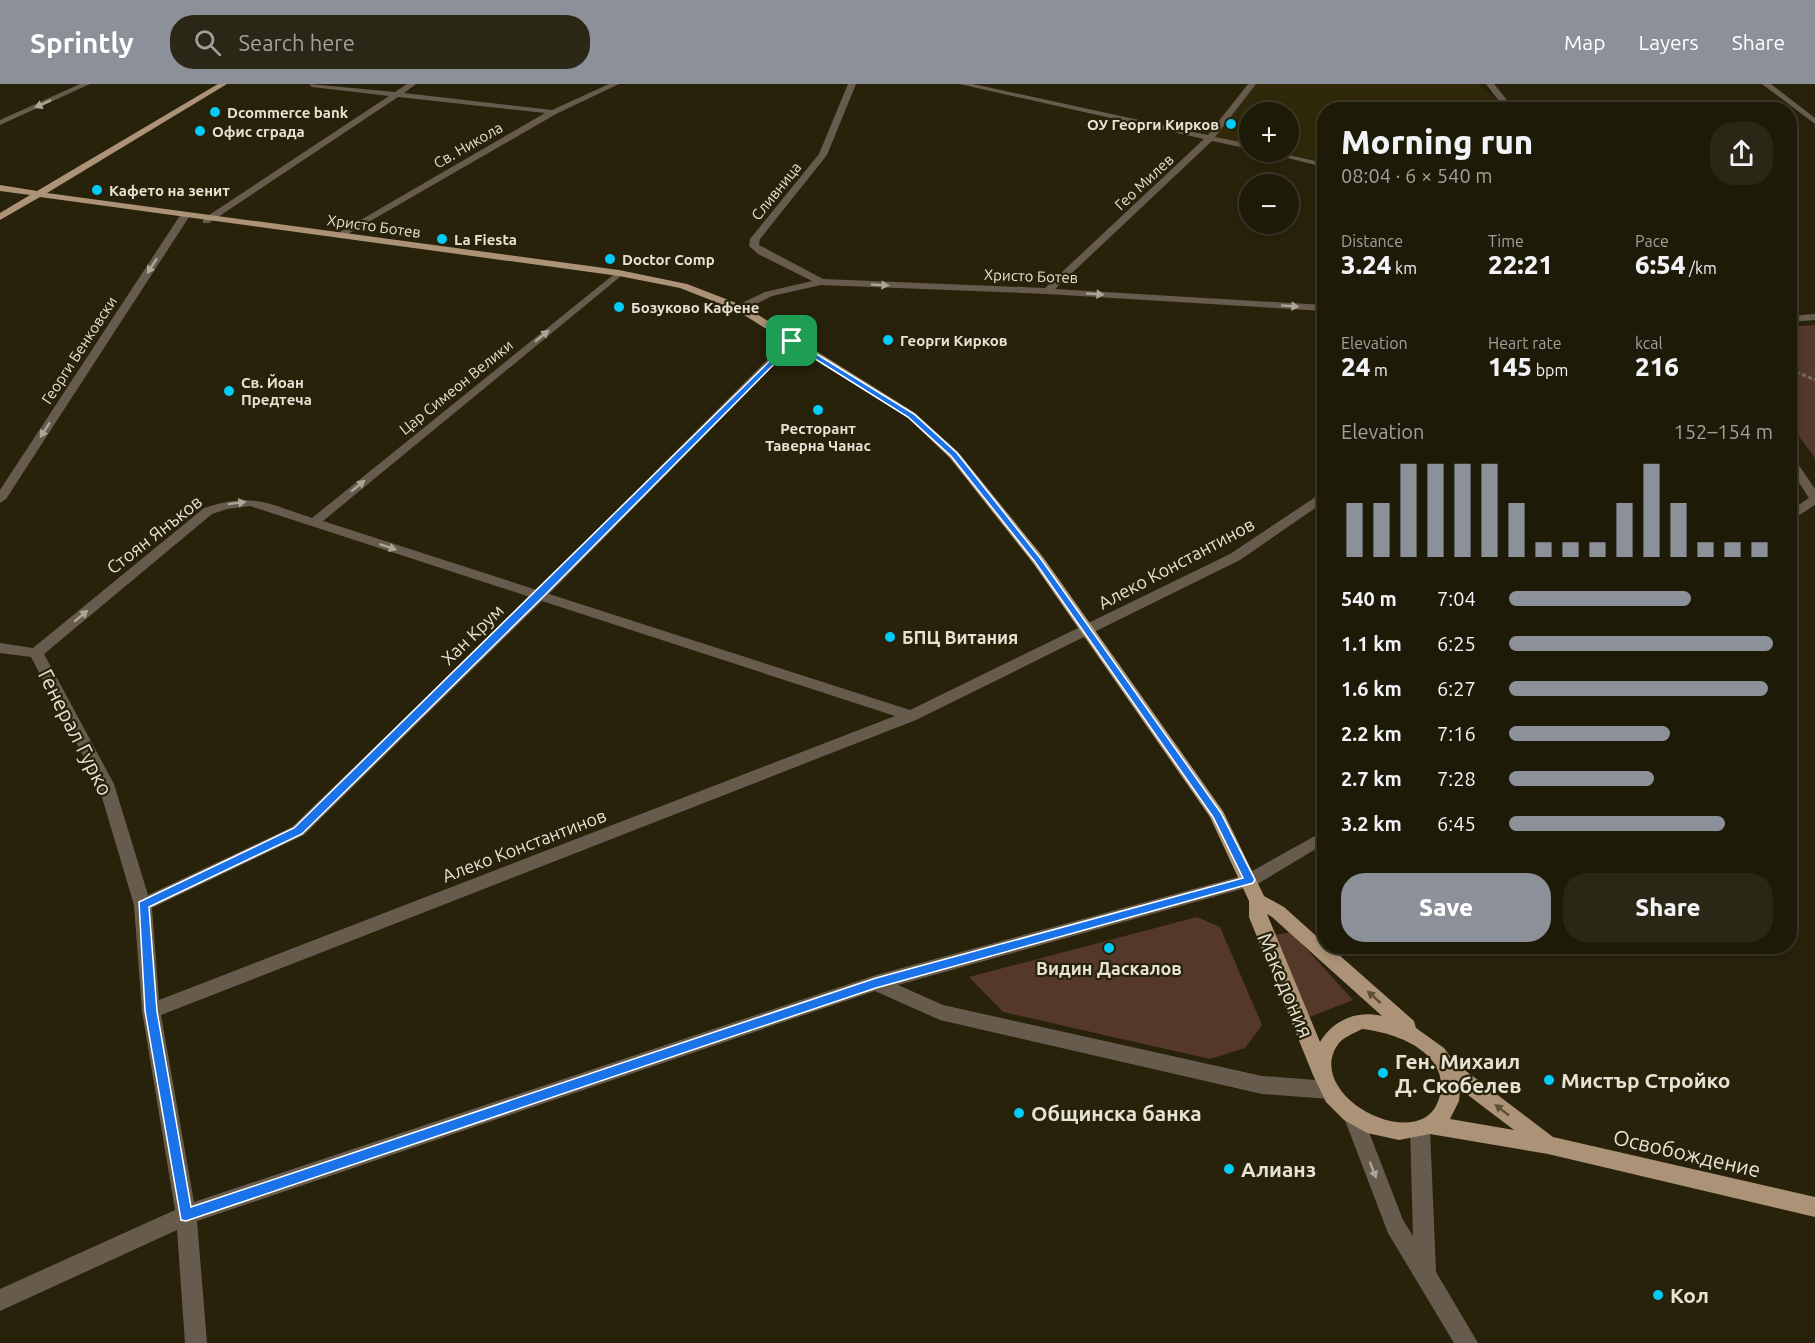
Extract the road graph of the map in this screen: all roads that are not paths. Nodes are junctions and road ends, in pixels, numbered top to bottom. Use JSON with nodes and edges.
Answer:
{"nodes":[{"id":1,"x":86,"y":84,"type":"edge"},
{"id":2,"x":223,"y":84,"type":"edge"},
{"id":3,"x":412,"y":84,"type":"edge"},
{"id":4,"x":615,"y":84,"type":"edge"},
{"id":5,"x":852,"y":84,"type":"edge"},
{"id":6,"x":963,"y":84,"type":"edge"},
{"id":7,"x":1251,"y":84,"type":"edge"},
{"id":8,"x":1490,"y":84,"type":"edge"},
{"id":9,"x":1766,"y":84,"type":"edge"},
{"id":10,"x":312,"y":86,"type":"dead end"},
{"id":11,"x":398,"y":93,"type":"junction"},
{"id":12,"x":1505,"y":102,"type":"edge"},
{"id":13,"x":1789,"y":102,"type":"edge"},
{"id":14,"x":1797,"y":108,"type":"edge"},
{"id":15,"x":553,"y":112,"type":"junction"},
{"id":16,"x":1815,"y":122,"type":"edge"},
{"id":17,"x":0,"y":123,"type":"edge"},
{"id":18,"x":1210,"y":138,"type":"junction"},
{"id":19,"x":1239,"y":145,"type":"edge"},
{"id":20,"x":1299,"y":159,"type":"edge"},
{"id":21,"x":1317,"y":163,"type":"edge"},
{"id":22,"x":0,"y":188,"type":"edge"},
{"id":23,"x":38,"y":194,"type":"junction"},
{"id":24,"x":0,"y":218,"type":"edge"},
{"id":25,"x":184,"y":218,"type":"junction"},
{"id":26,"x":206,"y":220,"type":"junction"},
{"id":27,"x":338,"y":236,"type":"junction"},
{"id":28,"x":618,"y":274,"type":"junction"},
{"id":29,"x":821,"y":282,"type":"junction"},
{"id":30,"x":1047,"y":291,"type":"junction"},
{"id":31,"x":740,"y":308,"type":"junction"},
{"id":32,"x":1317,"y":308,"type":"edge"},
{"id":33,"x":1815,"y":317,"type":"edge"},
{"id":34,"x":1797,"y":318,"type":"edge"},
{"id":35,"x":758,"y":320,"type":"joint"},
{"id":36,"x":792,"y":341,"type":"junction"},
{"id":37,"x":1797,"y":472,"type":"edge"},
{"id":38,"x":0,"y":499,"type":"edge"},
{"id":39,"x":1815,"y":499,"type":"edge"},
{"id":40,"x":1317,"y":502,"type":"edge"},
{"id":41,"x":1797,"y":512,"type":"edge"},
{"id":42,"x":313,"y":523,"type":"junction"},
{"id":43,"x":540,"y":595,"type":"junction"},
{"id":44,"x":1086,"y":632,"type":"junction"},
{"id":45,"x":0,"y":648,"type":"edge"},
{"id":46,"x":36,"y":653,"type":"junction"},
{"id":47,"x":910,"y":716,"type":"junction"},
{"id":48,"x":1317,"y":841,"type":"edge"},
{"id":49,"x":1250,"y":880,"type":"junction"},
{"id":50,"x":1258,"y":901,"type":"junction"},
{"id":51,"x":143,"y":905,"type":"junction"},
{"id":52,"x":1317,"y":947,"type":"edge"},
{"id":53,"x":1325,"y":954,"type":"edge"},
{"id":54,"x":876,"y":983,"type":"junction"},
{"id":55,"x":151,"y":1011,"type":"junction"},
{"id":56,"x":1418,"y":1036,"type":"junction"},
{"id":57,"x":1445,"y":1066,"type":"junction"},
{"id":58,"x":1321,"y":1067,"type":"junction"},
{"id":59,"x":1329,"y":1090,"type":"junction"},
{"id":60,"x":1353,"y":1115,"type":"junction"},
{"id":61,"x":1425,"y":1127,"type":"junction"},
{"id":62,"x":1548,"y":1145,"type":"junction"},
{"id":63,"x":1815,"y":1207,"type":"edge"},
{"id":64,"x":186,"y":1215,"type":"junction"},
{"id":65,"x":1425,"y":1272,"type":"junction"},
{"id":66,"x":0,"y":1300,"type":"edge"},
{"id":67,"x":196,"y":1343,"type":"edge"},
{"id":68,"x":1467,"y":1343,"type":"edge"}],
"edges":[{"from":1,"to":17,"type":"street","one_way":true},
{"from":2,"to":23,"type":"main road"},
{"from":3,"to":11,"type":"street"},
{"from":4,"to":15,"type":"street","name":"Св. Никола"},
{"from":5,"to":29,"type":"street","name":"Сливница"},
{"from":6,"to":18,"type":"street"},
{"from":7,"to":18,"type":"street","name":"Гео Милев"},
{"from":8,"to":12,"type":"street"},
{"from":9,"to":13,"type":"street"},
{"from":10,"to":11,"type":"street"},
{"from":11,"to":15,"type":"street"},
{"from":11,"to":26,"type":"street"},
{"from":14,"to":16,"type":"street"},
{"from":15,"to":27,"type":"street","name":"Св. Никола"},
{"from":18,"to":19,"type":"street"},
{"from":18,"to":30,"type":"street","name":"Гео Милев"},
{"from":20,"to":21,"type":"street"},
{"from":22,"to":23,"type":"main road","name":"Христо Ботев"},
{"from":23,"to":24,"type":"main road"},
{"from":23,"to":25,"type":"main road","name":"Христо Ботев"},
{"from":25,"to":26,"type":"main road","name":"Христо Ботев"},
{"from":25,"to":38,"type":"street","name":"Георги Бенковски","one_way":true},
{"from":26,"to":27,"type":"main road","name":"Христо Ботев"},
{"from":27,"to":28,"type":"main road","name":"Христо Ботев"},
{"from":28,"to":31,"type":"main road","name":"Христо Ботев"},
{"from":42,"to":28,"type":"street","name":"Цар Симеон Велики","one_way":true},
{"from":29,"to":30,"type":"street","name":"Христо Ботев","one_way":true},
{"from":29,"to":31,"type":"street","name":"Христо Ботев"},
{"from":30,"to":32,"type":"street","name":"Христо Ботев","one_way":true},
{"from":31,"to":35,"type":"main road","name":"Христо Ботев"},
{"from":33,"to":34,"type":"street"},
{"from":35,"to":36,"type":"main road","name":"Македония"},
{"from":36,"to":43,"type":"street","name":"Хан Крум"},
{"from":36,"to":44,"type":"main road","name":"Македония"},
{"from":37,"to":39,"type":"street"},
{"from":39,"to":41,"type":"street"},
{"from":40,"to":44,"type":"street","name":"Алеко Константинов"},
{"from":42,"to":43,"type":"street","one_way":true},
{"from":46,"to":42,"type":"street","name":"Стоян Янъков","one_way":true},
{"from":43,"to":47,"type":"street"},
{"from":43,"to":51,"type":"street","name":"Хан Крум"},
{"from":44,"to":47,"type":"street","name":"Алеко Константинов"},
{"from":44,"to":49,"type":"main road","name":"Македония"},
{"from":45,"to":46,"type":"street","name":"Генерал Гурко"},
{"from":46,"to":51,"type":"street","name":"Генерал Гурко"},
{"from":47,"to":55,"type":"street","name":"Алеко Константинов"},
{"from":48,"to":49,"type":"street"},
{"from":49,"to":50,"type":"main road","name":"Македония"},
{"from":49,"to":54,"type":"street"},
{"from":52,"to":50,"type":"main road","name":"Македония","one_way":true},
{"from":50,"to":58,"type":"main road","name":"Македония"},
{"from":51,"to":55,"type":"street","name":"Генерал Гурко"},
{"from":56,"to":53,"type":"main road","name":"Македония","one_way":true},
{"from":54,"to":59,"type":"street"},
{"from":54,"to":64,"type":"street"},
{"from":55,"to":64,"type":"street","name":"Генерал Гурко"},
{"from":56,"to":57,"type":"main road"},
{"from":56,"to":58,"type":"main road"},
{"from":57,"to":61,"type":"main road"},
{"from":62,"to":57,"type":"main road","name":"Освобождение","one_way":true},
{"from":58,"to":59,"type":"main road"},
{"from":59,"to":60,"type":"main road"},
{"from":60,"to":61,"type":"main road"},
{"from":60,"to":65,"type":"street","one_way":true},
{"from":61,"to":62,"type":"main road","name":"Освобождение"},
{"from":61,"to":65,"type":"street"},
{"from":62,"to":63,"type":"main road","name":"Освобождение"},
{"from":64,"to":66,"type":"street"},
{"from":64,"to":67,"type":"street","name":"Генерал Гурко"},
{"from":65,"to":68,"type":"street"}]}
